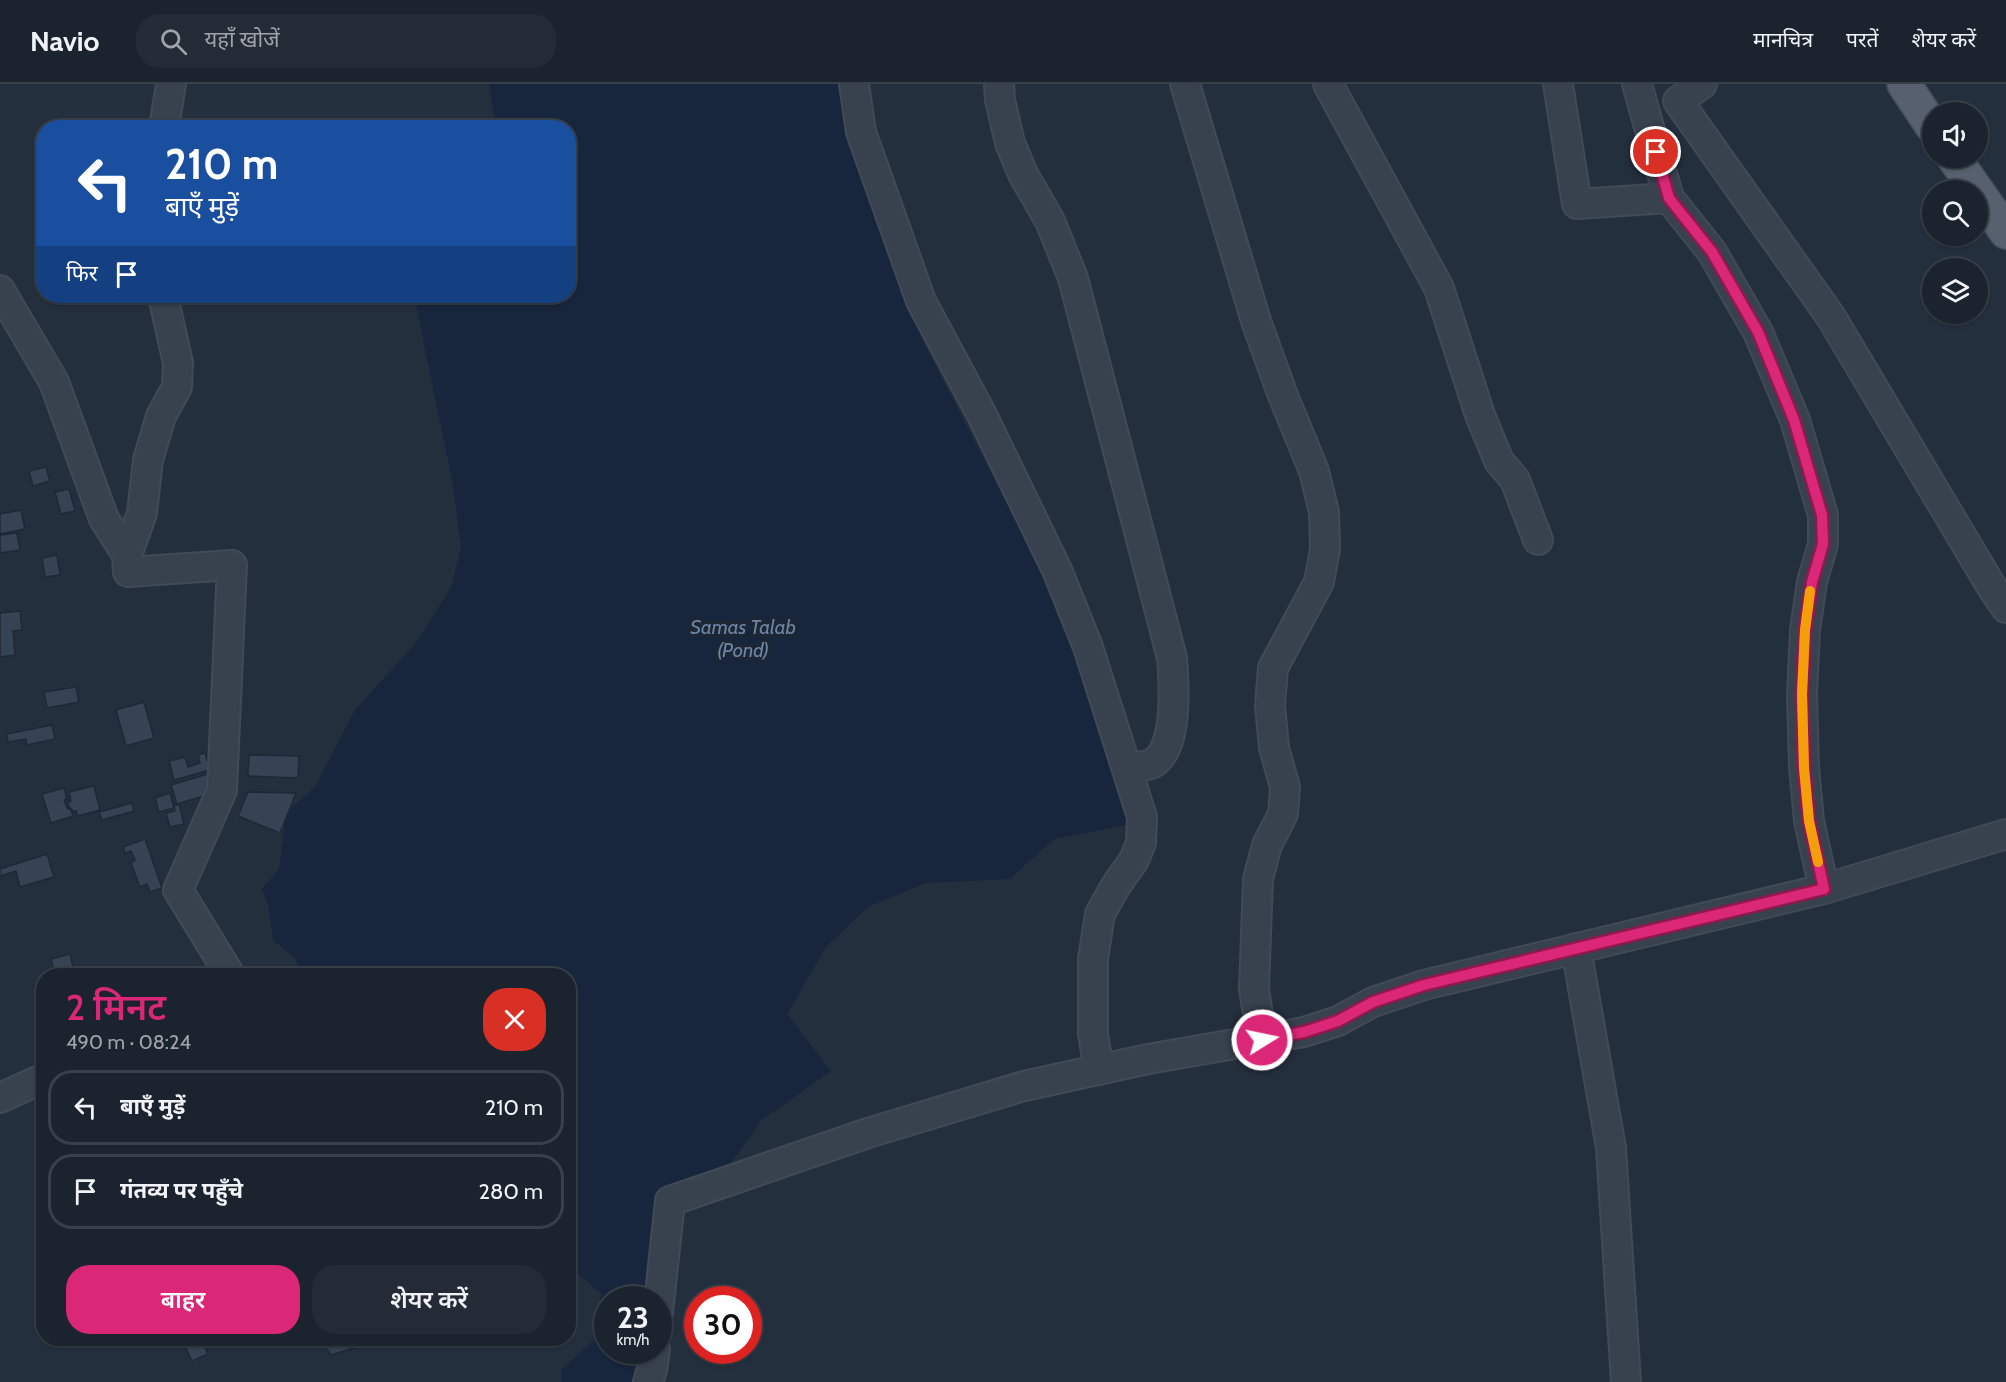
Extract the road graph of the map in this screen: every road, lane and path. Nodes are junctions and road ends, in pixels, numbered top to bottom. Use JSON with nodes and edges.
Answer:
{"nodes":[{"id":1,"x":171,"y":84,"type":"edge"},
{"id":2,"x":854,"y":84,"type":"edge"},
{"id":3,"x":999,"y":84,"type":"edge"},
{"id":4,"x":1185,"y":84,"type":"edge"},
{"id":5,"x":1328,"y":84,"type":"edge"},
{"id":6,"x":1558,"y":84,"type":"edge"},
{"id":7,"x":1637,"y":84,"type":"edge"},
{"id":8,"x":1702,"y":84,"type":"edge"},
{"id":9,"x":1904,"y":84,"type":"edge"},
{"id":10,"x":1922,"y":111,"type":"edge"},
{"id":11,"x":165,"y":120,"type":"edge"},
{"id":12,"x":1961,"y":168,"type":"edge"},
{"id":13,"x":1669,"y":198,"type":"junction"},
{"id":14,"x":2006,"y":232,"type":"edge"},
{"id":15,"x":0,"y":290,"type":"edge"},
{"id":16,"x":165,"y":303,"type":"edge"},
{"id":17,"x":1538,"y":540,"type":"dead end"},
{"id":18,"x":127,"y":555,"type":"junction"},
{"id":19,"x":2006,"y":608,"type":"edge"},
{"id":20,"x":1127,"y":767,"type":"junction"},
{"id":21,"x":2006,"y":834,"type":"edge"},
{"id":22,"x":1824,"y":889,"type":"junction"},
{"id":23,"x":1576,"y":948,"type":"junction"},
{"id":24,"x":226,"y":968,"type":"edge"},
{"id":25,"x":1262,"y":1040,"type":"junction"},
{"id":26,"x":1099,"y":1070,"type":"junction"},
{"id":27,"x":36,"y":1082,"type":"edge"},
{"id":28,"x":0,"y":1098,"type":"edge"},
{"id":29,"x":661,"y":1286,"type":"edge"},
{"id":30,"x":653,"y":1364,"type":"edge"},
{"id":31,"x":648,"y":1382,"type":"edge"},
{"id":32,"x":1626,"y":1382,"type":"edge"}],
"edges":[{"from":1,"to":11,"type":"street"},
{"from":2,"to":20,"type":"street"},
{"from":3,"to":20,"type":"street"},
{"from":4,"to":25,"type":"street"},
{"from":5,"to":17,"type":"street"},
{"from":6,"to":13,"type":"street"},
{"from":7,"to":13,"type":"street"},
{"from":8,"to":19,"type":"street"},
{"from":9,"to":10,"type":"main road"},
{"from":12,"to":14,"type":"main road"},
{"from":13,"to":22,"type":"street"},
{"from":15,"to":18,"type":"street"},
{"from":16,"to":18,"type":"street"},
{"from":18,"to":24,"type":"street"},
{"from":20,"to":26,"type":"street"},
{"from":21,"to":22,"type":"street"},
{"from":22,"to":23,"type":"street"},
{"from":23,"to":25,"type":"street"},
{"from":23,"to":32,"type":"street"},
{"from":25,"to":26,"type":"street"},
{"from":26,"to":29,"type":"street"},
{"from":27,"to":28,"type":"street"},
{"from":30,"to":31,"type":"street"}]}
